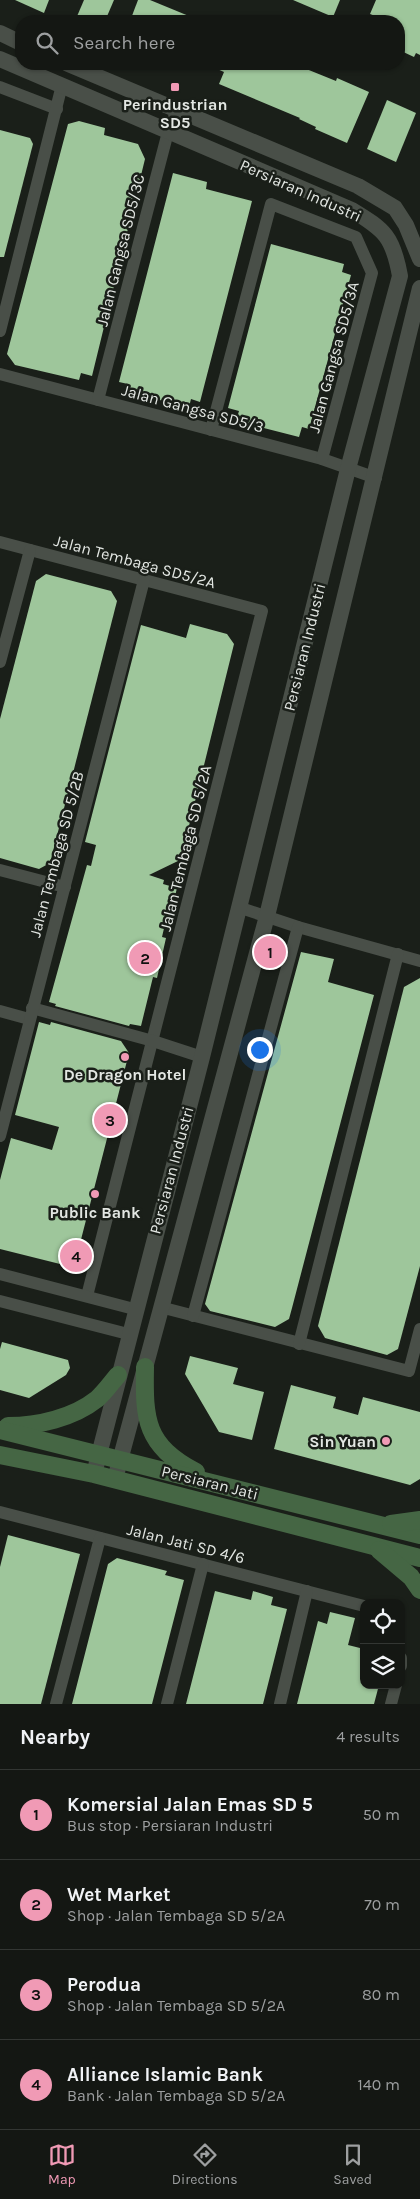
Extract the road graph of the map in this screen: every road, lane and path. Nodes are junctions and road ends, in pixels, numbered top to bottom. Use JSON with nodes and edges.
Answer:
{"nodes":[{"id":1,"x":0,"y":33,"type":"edge"},
{"id":2,"x":15,"y":40,"type":"edge"},
{"id":3,"x":0,"y":58,"type":"edge"},
{"id":4,"x":15,"y":65,"type":"edge"},
{"id":5,"x":28,"y":70,"type":"edge"},
{"id":6,"x":82,"y":70,"type":"edge"},
{"id":7,"x":62,"y":85,"type":"junction"},
{"id":8,"x":0,"y":87,"type":"edge"},
{"id":9,"x":57,"y":109,"type":"junction"},
{"id":10,"x":177,"y":110,"type":"junction"},
{"id":11,"x":168,"y":132,"type":"junction"},
{"id":12,"x":420,"y":259,"type":"edge"},
{"id":13,"x":420,"y":288,"type":"edge"},
{"id":14,"x":0,"y":331,"type":"edge"},
{"id":15,"x":0,"y":374,"type":"edge"},
{"id":16,"x":98,"y":400,"type":"junction"},
{"id":17,"x":211,"y":430,"type":"junction"},
{"id":18,"x":322,"y":460,"type":"junction"},
{"id":19,"x":348,"y":469,"type":"junction"},
{"id":20,"x":376,"y":478,"type":"junction"},
{"id":21,"x":0,"y":542,"type":"edge"},
{"id":22,"x":30,"y":550,"type":"junction"},
{"id":23,"x":144,"y":580,"type":"junction"},
{"id":24,"x":262,"y":611,"type":"joint"},
{"id":25,"x":0,"y":662,"type":"edge"},
{"id":26,"x":0,"y":870,"type":"edge"},
{"id":27,"x":64,"y":887,"type":"junction"},
{"id":28,"x":238,"y":908,"type":"junction"},
{"id":29,"x":267,"y":916,"type":"junction"},
{"id":30,"x":298,"y":927,"type":"junction"},
{"id":31,"x":398,"y":954,"type":"junction"},
{"id":32,"x":420,"y":960,"type":"edge"},
{"id":33,"x":0,"y":1011,"type":"edge"},
{"id":34,"x":31,"y":1014,"type":"junction"},
{"id":35,"x":153,"y":1040,"type":"junction"},
{"id":36,"x":202,"y":1057,"type":"junction"},
{"id":37,"x":0,"y":1136,"type":"edge"},
{"id":38,"x":0,"y":1274,"type":"edge"},
{"id":39,"x":87,"y":1296,"type":"junction"},
{"id":40,"x":0,"y":1302,"type":"edge"},
{"id":41,"x":160,"y":1307,"type":"junction"},
{"id":42,"x":134,"y":1309,"type":"junction"},
{"id":43,"x":193,"y":1316,"type":"junction"},
{"id":44,"x":420,"y":1329,"type":"edge"},
{"id":45,"x":128,"y":1334,"type":"junction"},
{"id":46,"x":299,"y":1344,"type":"junction"},
{"id":47,"x":144,"y":1367,"type":"junction"},
{"id":48,"x":118,"y":1376,"type":"junction"},
{"id":49,"x":0,"y":1428,"type":"edge"},
{"id":50,"x":0,"y":1454,"type":"edge"},
{"id":51,"x":99,"y":1454,"type":"junction"},
{"id":52,"x":120,"y":1459,"type":"junction"},
{"id":53,"x":94,"y":1474,"type":"junction"},
{"id":54,"x":114,"y":1479,"type":"junction"},
{"id":55,"x":217,"y":1483,"type":"junction"},
{"id":56,"x":0,"y":1512,"type":"edge"},
{"id":57,"x":420,"y":1520,"type":"edge"},
{"id":58,"x":380,"y":1525,"type":"junction"},
{"id":59,"x":420,"y":1535,"type":"edge"},
{"id":60,"x":100,"y":1538,"type":"junction"},
{"id":61,"x":376,"y":1547,"type":"junction"},
{"id":62,"x":420,"y":1558,"type":"edge"},
{"id":63,"x":203,"y":1564,"type":"junction"},
{"id":64,"x":420,"y":1590,"type":"edge"},
{"id":65,"x":307,"y":1591,"type":"junction"},
{"id":66,"x":360,"y":1605,"type":"edge"},
{"id":67,"x":395,"y":1689,"type":"edge"},
{"id":68,"x":56,"y":1704,"type":"edge"},
{"id":69,"x":166,"y":1704,"type":"edge"},
{"id":70,"x":280,"y":1704,"type":"edge"},
{"id":71,"x":392,"y":1704,"type":"edge"}],
"edges":[{"from":1,"to":2,"type":"street"},
{"from":3,"to":4,"type":"street","name":"Persiaran Industri"},
{"from":5,"to":7,"type":"street","name":"Persiaran Industri"},
{"from":6,"to":10,"type":"street","name":"Persiaran Industri"},
{"from":7,"to":9,"type":"street"},
{"from":7,"to":11,"type":"street","name":"Persiaran Industri"},
{"from":8,"to":9,"type":"street"},
{"from":9,"to":14,"type":"street"},
{"from":10,"to":11,"type":"street","name":"Jalan Gangsa SD5/3C"},
{"from":10,"to":12,"type":"street","name":"Persiaran Industri"},
{"from":11,"to":16,"type":"street","name":"Jalan Gangsa SD5/3C"},
{"from":11,"to":19,"type":"street","name":"Persiaran Industri"},
{"from":13,"to":20,"type":"street","name":"Persiaran Industri"},
{"from":15,"to":16,"type":"street","name":"Jalan Gangsa SD5/3"},
{"from":16,"to":17,"type":"street","name":"Jalan Gangsa SD5/3"},
{"from":17,"to":18,"type":"street","name":"Jalan Gangsa SD5/3"},
{"from":17,"to":18,"type":"street","name":"Jalan Gangsa SD5/3A"},
{"from":18,"to":19,"type":"street","name":"Jalan Gangsa SD5/3"},
{"from":19,"to":20,"type":"street","name":"Jalan Gangsa SD5/3"},
{"from":19,"to":28,"type":"street","name":"Persiaran Industri"},
{"from":20,"to":29,"type":"street","name":"Persiaran Industri"},
{"from":21,"to":22,"type":"street","name":"Jalan Tembaga SD5/2A"},
{"from":22,"to":23,"type":"street","name":"Jalan Tembaga SD5/2A"},
{"from":22,"to":25,"type":"street"},
{"from":23,"to":24,"type":"street","name":"Jalan Tembaga SD5/2A"},
{"from":23,"to":27,"type":"street","name":"Jalan Tembaga SD 5/2B"},
{"from":24,"to":35,"type":"street","name":"Jalan Tembaga SD 5/2A"},
{"from":26,"to":27,"type":"street"},
{"from":27,"to":34,"type":"street","name":"Jalan Tembaga SD 5/2B"},
{"from":28,"to":29,"type":"street"},
{"from":28,"to":36,"type":"street","name":"Persiaran Industri"},
{"from":29,"to":30,"type":"street"},
{"from":29,"to":41,"type":"street","name":"Persiaran Industri"},
{"from":30,"to":31,"type":"street"},
{"from":30,"to":43,"type":"street"},
{"from":31,"to":32,"type":"street"},
{"from":31,"to":46,"type":"street"},
{"from":33,"to":34,"type":"street"},
{"from":34,"to":35,"type":"street"},
{"from":34,"to":37,"type":"street","name":"Jalan Tembaga SD 5/2B"},
{"from":35,"to":36,"type":"street"},
{"from":35,"to":39,"type":"street","name":"Jalan Tembaga SD 5/2A"},
{"from":36,"to":42,"type":"street","name":"Persiaran Industri"},
{"from":38,"to":39,"type":"street"},
{"from":39,"to":42,"type":"street"},
{"from":40,"to":45,"type":"street"},
{"from":41,"to":43,"type":"street"},
{"from":41,"to":47,"type":"street","name":"Persiaran Industri"},
{"from":42,"to":45,"type":"street","name":"Persiaran Industri"},
{"from":43,"to":46,"type":"street"},
{"from":44,"to":46,"type":"street"},
{"from":45,"to":48,"type":"street","name":"Persiaran Industri"},
{"from":47,"to":52,"type":"street","name":"Persiaran Industri"},
{"from":47,"to":55,"type":"main road"},
{"from":48,"to":49,"type":"main road"},
{"from":48,"to":51,"type":"street","name":"Persiaran Industri"},
{"from":49,"to":51,"type":"main road","name":"Persiaran Jati"},
{"from":50,"to":53,"type":"main road","name":"Persiaran Jati"},
{"from":51,"to":52,"type":"main road","name":"Persiaran Jati"},
{"from":51,"to":53,"type":"street","name":"Persiaran Industri"},
{"from":52,"to":54,"type":"street","name":"Persiaran Industri"},
{"from":52,"to":55,"type":"main road","name":"Persiaran Jati"},
{"from":53,"to":54,"type":"main road","name":"Persiaran Jati"},
{"from":54,"to":61,"type":"main road","name":"Persiaran Jati"},
{"from":55,"to":58,"type":"main road","name":"Persiaran Jati"},
{"from":56,"to":60,"type":"street","name":"Jalan Jati SD 4/6"},
{"from":57,"to":58,"type":"main road"},
{"from":58,"to":59,"type":"main road","name":"Persiaran Jati"},
{"from":60,"to":63,"type":"street","name":"Jalan Jati SD 4/6"},
{"from":60,"to":68,"type":"street"},
{"from":61,"to":62,"type":"main road","name":"Persiaran Jati"},
{"from":61,"to":64,"type":"main road"},
{"from":63,"to":65,"type":"street","name":"Jalan Jati SD 4/6"},
{"from":63,"to":69,"type":"street"},
{"from":65,"to":66,"type":"street","name":"Jalan Jati SD 4/6"},
{"from":65,"to":70,"type":"street"},
{"from":67,"to":71,"type":"street"}]}
